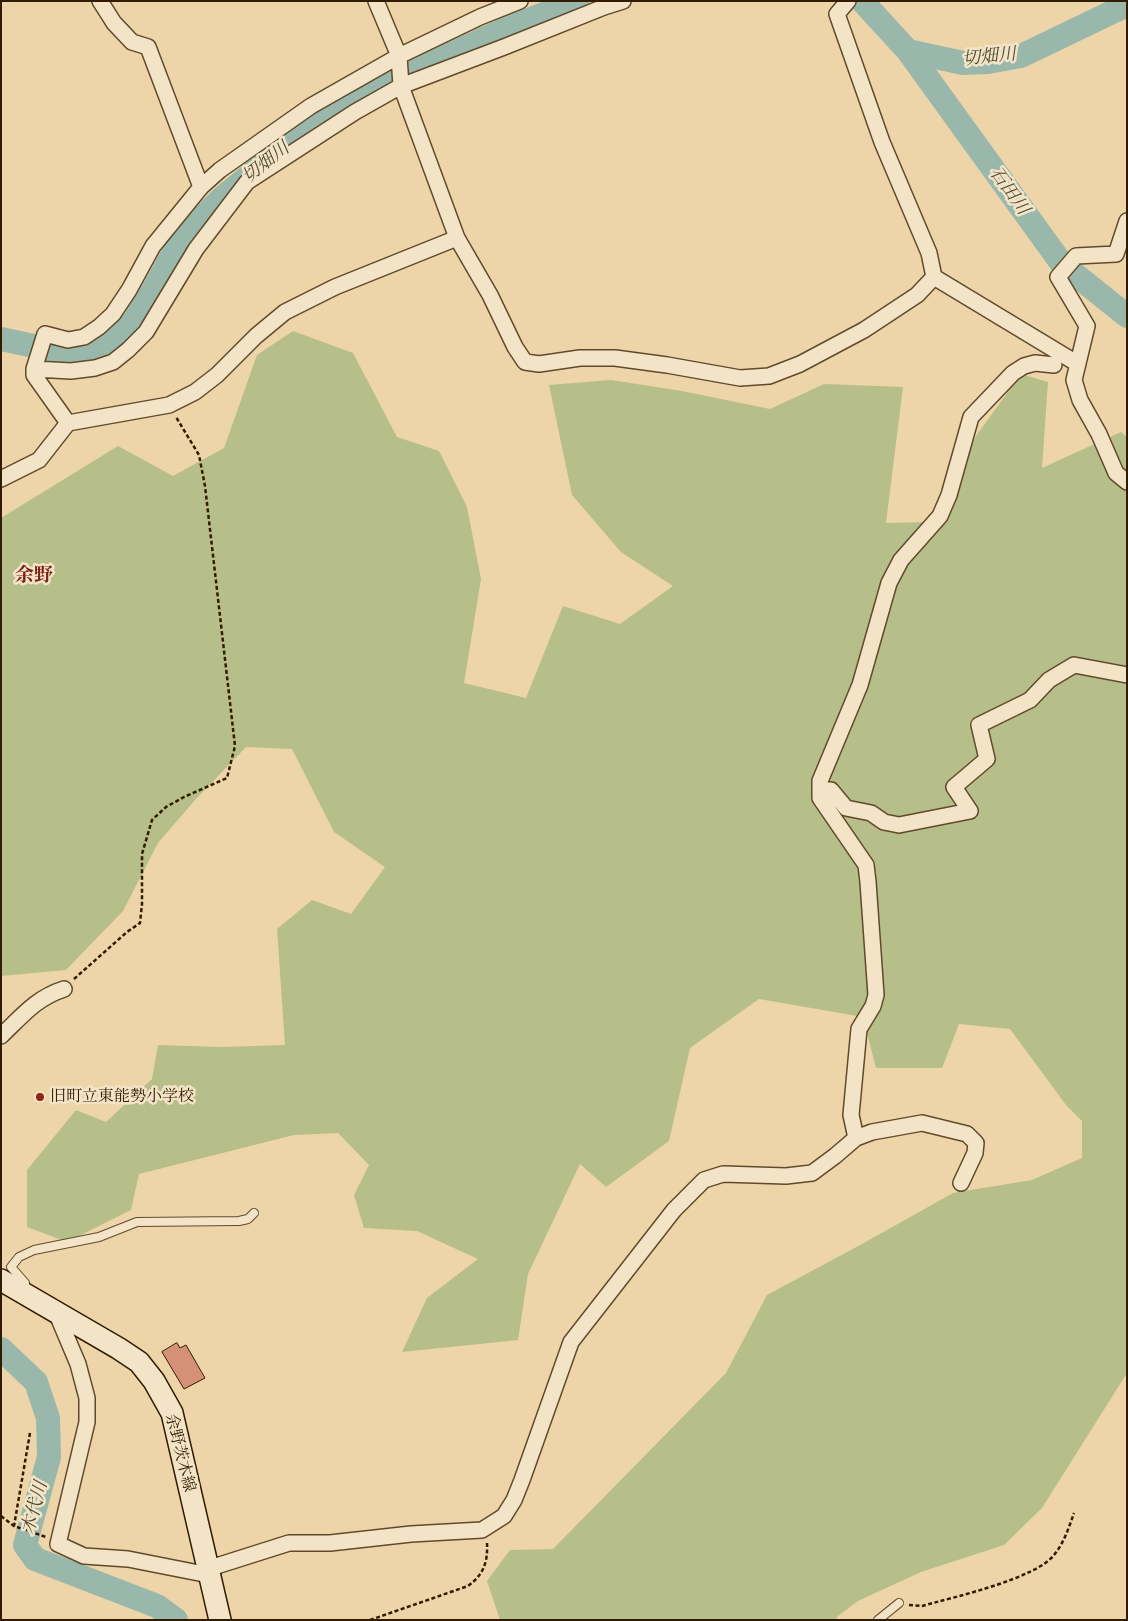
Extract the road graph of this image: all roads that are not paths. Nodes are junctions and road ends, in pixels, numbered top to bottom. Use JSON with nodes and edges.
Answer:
{"nodes":[{"id":1,"x":100,"y":1,"type":"edge"},
{"id":2,"x":376,"y":1,"type":"edge"},
{"id":3,"x":520,"y":1,"type":"edge"},
{"id":4,"x":623,"y":1,"type":"edge"},
{"id":5,"x":843,"y":3,"type":"edge"},
{"id":6,"x":399,"y":56,"type":"junction"},
{"id":7,"x":401,"y":86,"type":"junction"},
{"id":8,"x":201,"y":188,"type":"junction"},
{"id":9,"x":1127,"y":221,"type":"edge"},
{"id":10,"x":457,"y":238,"type":"junction"},
{"id":11,"x":934,"y":277,"type":"junction"},
{"id":12,"x":1078,"y":364,"type":"junction"},
{"id":13,"x":1054,"y":365,"type":"dead end"},
{"id":14,"x":34,"y":368,"type":"junction"},
{"id":15,"x":68,"y":423,"type":"junction"},
{"id":16,"x":1,"y":478,"type":"edge"},
{"id":17,"x":1127,"y":482,"type":"edge"},
{"id":18,"x":1127,"y":675,"type":"edge"},
{"id":19,"x":820,"y":790,"type":"junction"},
{"id":20,"x":64,"y":989,"type":"road end"},
{"id":21,"x":1,"y":1036,"type":"edge"},
{"id":22,"x":856,"y":1138,"type":"junction"},
{"id":23,"x":961,"y":1183,"type":"dead end"},
{"id":24,"x":254,"y":1213,"type":"dead end"},
{"id":25,"x":1,"y":1280,"type":"edge"},
{"id":26,"x":21,"y":1292,"type":"junction"},
{"id":27,"x":56,"y":1312,"type":"junction"},
{"id":28,"x":208,"y":1572,"type":"junction"},
{"id":29,"x":899,"y":1603,"type":"road end"},
{"id":30,"x":220,"y":1620,"type":"edge"},
{"id":31,"x":878,"y":1620,"type":"edge"}],
"edges":[{"from":1,"to":8,"type":"street"},
{"from":2,"to":6,"type":"street"},
{"from":3,"to":6,"type":"street"},
{"from":4,"to":7,"type":"street"},
{"from":5,"to":11,"type":"street"},
{"from":6,"to":7,"type":"street"},
{"from":6,"to":8,"type":"street"},
{"from":7,"to":10,"type":"street"},
{"from":7,"to":14,"type":"street"},
{"from":8,"to":14,"type":"street"},
{"from":9,"to":12,"type":"street"},
{"from":10,"to":11,"type":"street"},
{"from":10,"to":15,"type":"street"},
{"from":11,"to":12,"type":"street"},
{"from":12,"to":17,"type":"street"},
{"from":13,"to":19,"type":"street"},
{"from":14,"to":15,"type":"street"},
{"from":15,"to":16,"type":"street"},
{"from":18,"to":19,"type":"street"},
{"from":19,"to":22,"type":"street"},
{"from":20,"to":21,"type":"street"},
{"from":22,"to":23,"type":"street"},
{"from":22,"to":28,"type":"street"},
{"from":24,"to":26,"type":"lane"},
{"from":25,"to":26,"type":"main road","name":"余野茨木線"},
{"from":26,"to":27,"type":"main road","name":"余野茨木線"},
{"from":27,"to":28,"type":"main road","name":"余野茨木線"},
{"from":27,"to":28,"type":"street"},
{"from":28,"to":30,"type":"main road","name":"余野茨木線"},
{"from":29,"to":31,"type":"lane"}]}
